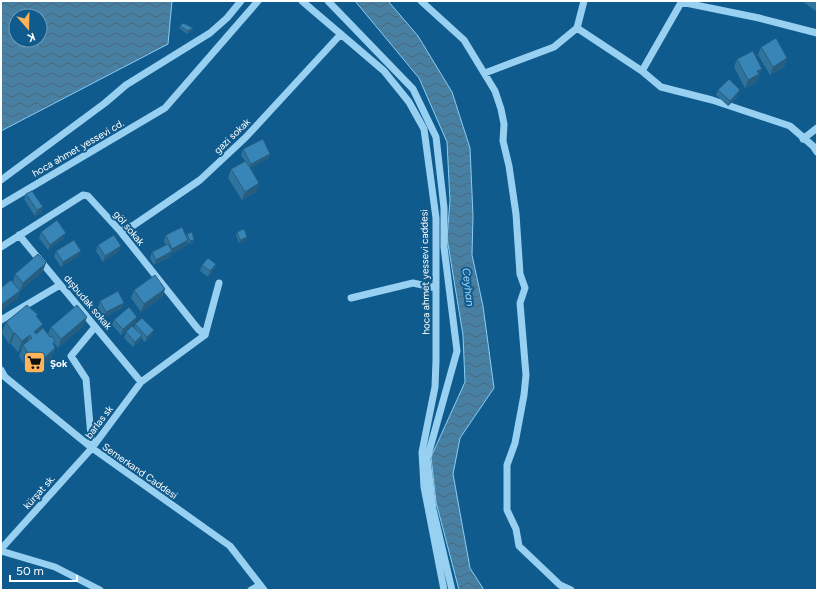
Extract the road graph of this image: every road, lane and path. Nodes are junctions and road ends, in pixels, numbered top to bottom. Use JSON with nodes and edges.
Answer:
{"nodes":[{"id":1,"x":241,"y":1,"type":"edge"},
{"id":2,"x":258,"y":1,"type":"edge"},
{"id":3,"x":302,"y":1,"type":"edge"},
{"id":4,"x":328,"y":1,"type":"edge"},
{"id":5,"x":421,"y":1,"type":"edge"},
{"id":6,"x":584,"y":1,"type":"edge"},
{"id":7,"x":681,"y":2,"type":"edge"},
{"id":8,"x":577,"y":28,"type":"junction"},
{"id":9,"x":817,"y":33,"type":"edge"},
{"id":10,"x":341,"y":34,"type":"junction"},
{"id":11,"x":642,"y":71,"type":"junction"},
{"id":12,"x":484,"y":72,"type":"junction"},
{"id":13,"x":817,"y":128,"type":"edge"},
{"id":14,"x":803,"y":139,"type":"junction"},
{"id":15,"x":817,"y":152,"type":"edge"},
{"id":16,"x":1,"y":180,"type":"edge"},
{"id":17,"x":1,"y":205,"type":"edge"},
{"id":18,"x":120,"y":231,"type":"junction"},
{"id":19,"x":19,"y":235,"type":"junction"},
{"id":20,"x":1,"y":247,"type":"edge"},
{"id":21,"x":219,"y":283,"type":"dead end"},
{"id":22,"x":60,"y":285,"type":"junction"},
{"id":23,"x":436,"y":288,"type":"junction"},
{"id":24,"x":351,"y":298,"type":"dead end"},
{"id":25,"x":1,"y":320,"type":"edge"},
{"id":26,"x":95,"y":327,"type":"junction"},
{"id":27,"x":205,"y":335,"type":"junction"},
{"id":28,"x":1,"y":370,"type":"edge"},
{"id":29,"x":3,"y":380,"type":"edge"},
{"id":30,"x":142,"y":382,"type":"junction"},
{"id":31,"x":92,"y":448,"type":"junction"},
{"id":32,"x":1,"y":550,"type":"edge"},
{"id":33,"x":262,"y":588,"type":"edge"},
{"id":34,"x":100,"y":590,"type":"edge"},
{"id":35,"x":251,"y":590,"type":"edge"},
{"id":36,"x":444,"y":590,"type":"edge"},
{"id":37,"x":452,"y":590,"type":"edge"},
{"id":38,"x":571,"y":590,"type":"edge"}],
"edges":[{"from":1,"to":16,"type":"street"},
{"from":2,"to":17,"type":"street","name":"hoca ahmet yessevi cd."},
{"from":3,"to":10,"type":"street","name":"hoca ahmet yessevi caddesi"},
{"from":4,"to":37,"type":"street"},
{"from":5,"to":12,"type":"street"},
{"from":6,"to":8,"type":"street"},
{"from":7,"to":9,"type":"street"},
{"from":7,"to":11,"type":"street"},
{"from":8,"to":11,"type":"street"},
{"from":8,"to":12,"type":"street"},
{"from":10,"to":18,"type":"street","name":"gazi sokak"},
{"from":10,"to":23,"type":"street","name":"hoca ahmet yessevi caddesi"},
{"from":11,"to":14,"type":"street"},
{"from":12,"to":38,"type":"street"},
{"from":13,"to":14,"type":"street"},
{"from":14,"to":15,"type":"street"},
{"from":18,"to":19,"type":"street","name":"göl sokak"},
{"from":18,"to":27,"type":"street","name":"göl sokak"},
{"from":19,"to":20,"type":"street"},
{"from":19,"to":22,"type":"street","name":"dışbudak sokak"},
{"from":21,"to":27,"type":"street"},
{"from":22,"to":25,"type":"street"},
{"from":22,"to":26,"type":"street","name":"dışbudak sokak"},
{"from":23,"to":24,"type":"street"},
{"from":23,"to":36,"type":"street","name":"hoca ahmet yessevi caddesi"},
{"from":26,"to":30,"type":"street","name":"dışbudak sokak"},
{"from":26,"to":31,"type":"street","name":"barlas sk"},
{"from":27,"to":30,"type":"street","name":"barlas sk"},
{"from":28,"to":29,"type":"street","name":"Semerkand Caddesi"},
{"from":29,"to":31,"type":"street","name":"Semerkand Caddesi"},
{"from":30,"to":31,"type":"street","name":"barlas sk"},
{"from":31,"to":32,"type":"street","name":"kürşat sk."},
{"from":31,"to":33,"type":"street","name":"Semerkand Caddesi"},
{"from":32,"to":34,"type":"street"},
{"from":33,"to":35,"type":"street"}]}
